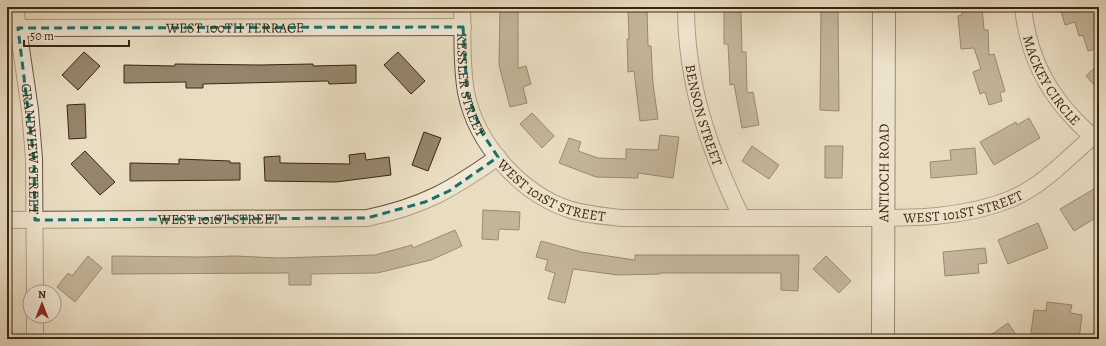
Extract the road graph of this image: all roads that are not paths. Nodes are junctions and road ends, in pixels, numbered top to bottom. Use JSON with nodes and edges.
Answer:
{"nodes":[{"id":1,"x":15,"y":7,"type":"edge"},
{"id":2,"x":462,"y":7,"type":"edge"},
{"id":3,"x":686,"y":7,"type":"edge"},
{"id":4,"x":884,"y":7,"type":"edge"},
{"id":5,"x":1023,"y":7,"type":"edge"},
{"id":6,"x":463,"y":27,"type":"junction"},
{"id":7,"x":12,"y":28,"type":"edge"},
{"id":8,"x":1096,"y":139,"type":"edge"},
{"id":9,"x":498,"y":157,"type":"junction"},
{"id":10,"x":742,"y":218,"type":"junction"},
{"id":11,"x":884,"y":218,"type":"junction"},
{"id":12,"x":7,"y":220,"type":"edge"},
{"id":13,"x":35,"y":220,"type":"junction"},
{"id":14,"x":35,"y":284,"type":"edge"},
{"id":15,"x":35,"y":324,"type":"edge"},
{"id":16,"x":35,"y":339,"type":"edge"},
{"id":17,"x":883,"y":339,"type":"edge"}],
"edges":[{"from":1,"to":7,"type":"street","name":"GRANDVIEW STREET"},
{"from":2,"to":6,"type":"street","name":"KESSLER STREET"},
{"from":3,"to":10,"type":"street","name":"BENSON STREET"},
{"from":4,"to":11,"type":"main road","name":"ANTIOCH ROAD"},
{"from":5,"to":8,"type":"street","name":"MACKEY CIRCLE"},
{"from":6,"to":7,"type":"street","name":"WEST 100TH TERRACE"},
{"from":6,"to":9,"type":"street","name":"KESSLER STREET"},
{"from":7,"to":13,"type":"street","name":"GRANDVIEW STREET"},
{"from":8,"to":11,"type":"street","name":"WEST 101ST STREET"},
{"from":9,"to":10,"type":"street","name":"WEST 101ST STREET"},
{"from":9,"to":13,"type":"street","name":"WEST 101ST STREET"},
{"from":10,"to":11,"type":"street","name":"WEST 101ST STREET"},
{"from":11,"to":17,"type":"main road","name":"ANTIOCH ROAD"},
{"from":12,"to":13,"type":"street","name":"WEST 101ST STREET"},
{"from":13,"to":14,"type":"street","name":"GRANDVIEW STREET"},
{"from":15,"to":16,"type":"street"}]}
